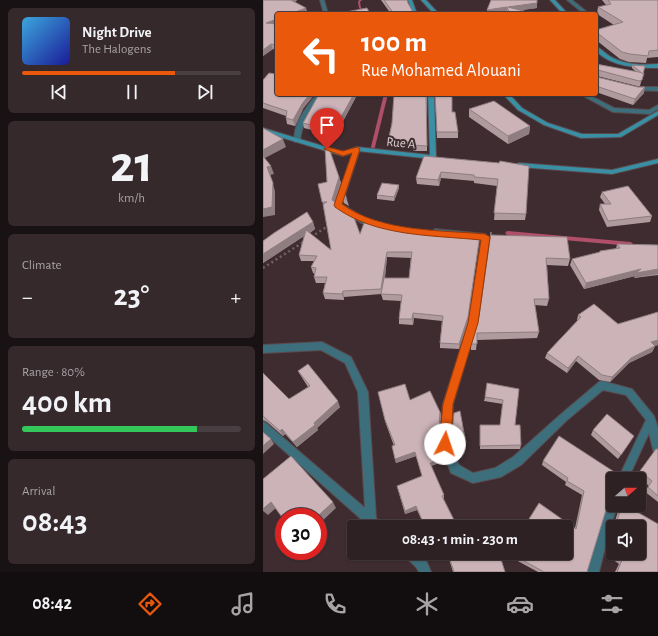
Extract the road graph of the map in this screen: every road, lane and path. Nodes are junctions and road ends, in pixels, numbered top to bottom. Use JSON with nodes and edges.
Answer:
{"nodes":[{"id":1,"x":322,"y":0,"type":"edge"},
{"id":2,"x":410,"y":0,"type":"edge"},
{"id":3,"x":423,"y":0,"type":"edge"},
{"id":4,"x":552,"y":0,"type":"edge"},
{"id":5,"x":569,"y":0,"type":"edge"},
{"id":6,"x":325,"y":12,"type":"edge"},
{"id":7,"x":414,"y":12,"type":"edge"},
{"id":8,"x":435,"y":12,"type":"edge"},
{"id":9,"x":564,"y":12,"type":"edge"},
{"id":10,"x":585,"y":12,"type":"dead end"},
{"id":11,"x":598,"y":51,"type":"edge"},
{"id":12,"x":658,"y":66,"type":"edge"},
{"id":13,"x":630,"y":88,"type":"edge"},
{"id":14,"x":658,"y":89,"type":"edge"},
{"id":15,"x":319,"y":96,"type":"edge"},
{"id":16,"x":431,"y":96,"type":"edge"},
{"id":17,"x":508,"y":96,"type":"edge"},
{"id":18,"x":587,"y":96,"type":"edge"},
{"id":19,"x":658,"y":107,"type":"edge"},
{"id":20,"x":658,"y":113,"type":"edge"},
{"id":21,"x":263,"y":130,"type":"edge"},
{"id":22,"x":297,"y":141,"type":"junction"},
{"id":23,"x":357,"y":149,"type":"junction"},
{"id":24,"x":433,"y":157,"type":"junction"},
{"id":25,"x":441,"y":158,"type":"edge"},
{"id":26,"x":658,"y":161,"type":"edge"},
{"id":27,"x":510,"y":164,"type":"edge"},
{"id":28,"x":329,"y":226,"type":"edge"},
{"id":29,"x":390,"y":228,"type":"edge"},
{"id":30,"x":429,"y":232,"type":"edge"},
{"id":31,"x":263,"y":268,"type":"edge"},
{"id":32,"x":263,"y":349,"type":"edge"},
{"id":33,"x":651,"y":419,"type":"junction"},
{"id":34,"x":263,"y":426,"type":"edge"},
{"id":35,"x":658,"y":450,"type":"edge"},
{"id":36,"x":626,"y":472,"type":"edge"},
{"id":37,"x":610,"y":512,"type":"edge"},
{"id":38,"x":369,"y":520,"type":"edge"},
{"id":39,"x":374,"y":520,"type":"edge"},
{"id":40,"x":417,"y":560,"type":"edge"},
{"id":41,"x":425,"y":572,"type":"edge"},
{"id":42,"x":593,"y":572,"type":"edge"}],
"edges":[{"from":1,"to":6,"type":"street"},
{"from":2,"to":7,"type":"street"},
{"from":3,"to":8,"type":"street"},
{"from":4,"to":9,"type":"street"},
{"from":5,"to":10,"type":"street"},
{"from":11,"to":12,"type":"street"},
{"from":13,"to":14,"type":"street"},
{"from":15,"to":22,"type":"street"},
{"from":16,"to":24,"type":"street"},
{"from":17,"to":20,"type":"street"},
{"from":18,"to":19,"type":"street"},
{"from":21,"to":22,"type":"street","name":"Rue A"},
{"from":22,"to":23,"type":"street","name":"Rue A"},
{"from":23,"to":24,"type":"street","name":"Rue A"},
{"from":23,"to":29,"type":"street"},
{"from":24,"to":25,"type":"street","name":"Rue A"},
{"from":26,"to":27,"type":"street"},
{"from":28,"to":31,"type":"path"},
{"from":30,"to":33,"type":"street"},
{"from":32,"to":39,"type":"street"},
{"from":33,"to":35,"type":"street"},
{"from":33,"to":36,"type":"street"},
{"from":34,"to":38,"type":"street"},
{"from":37,"to":42,"type":"street"},
{"from":40,"to":41,"type":"street"}]}
